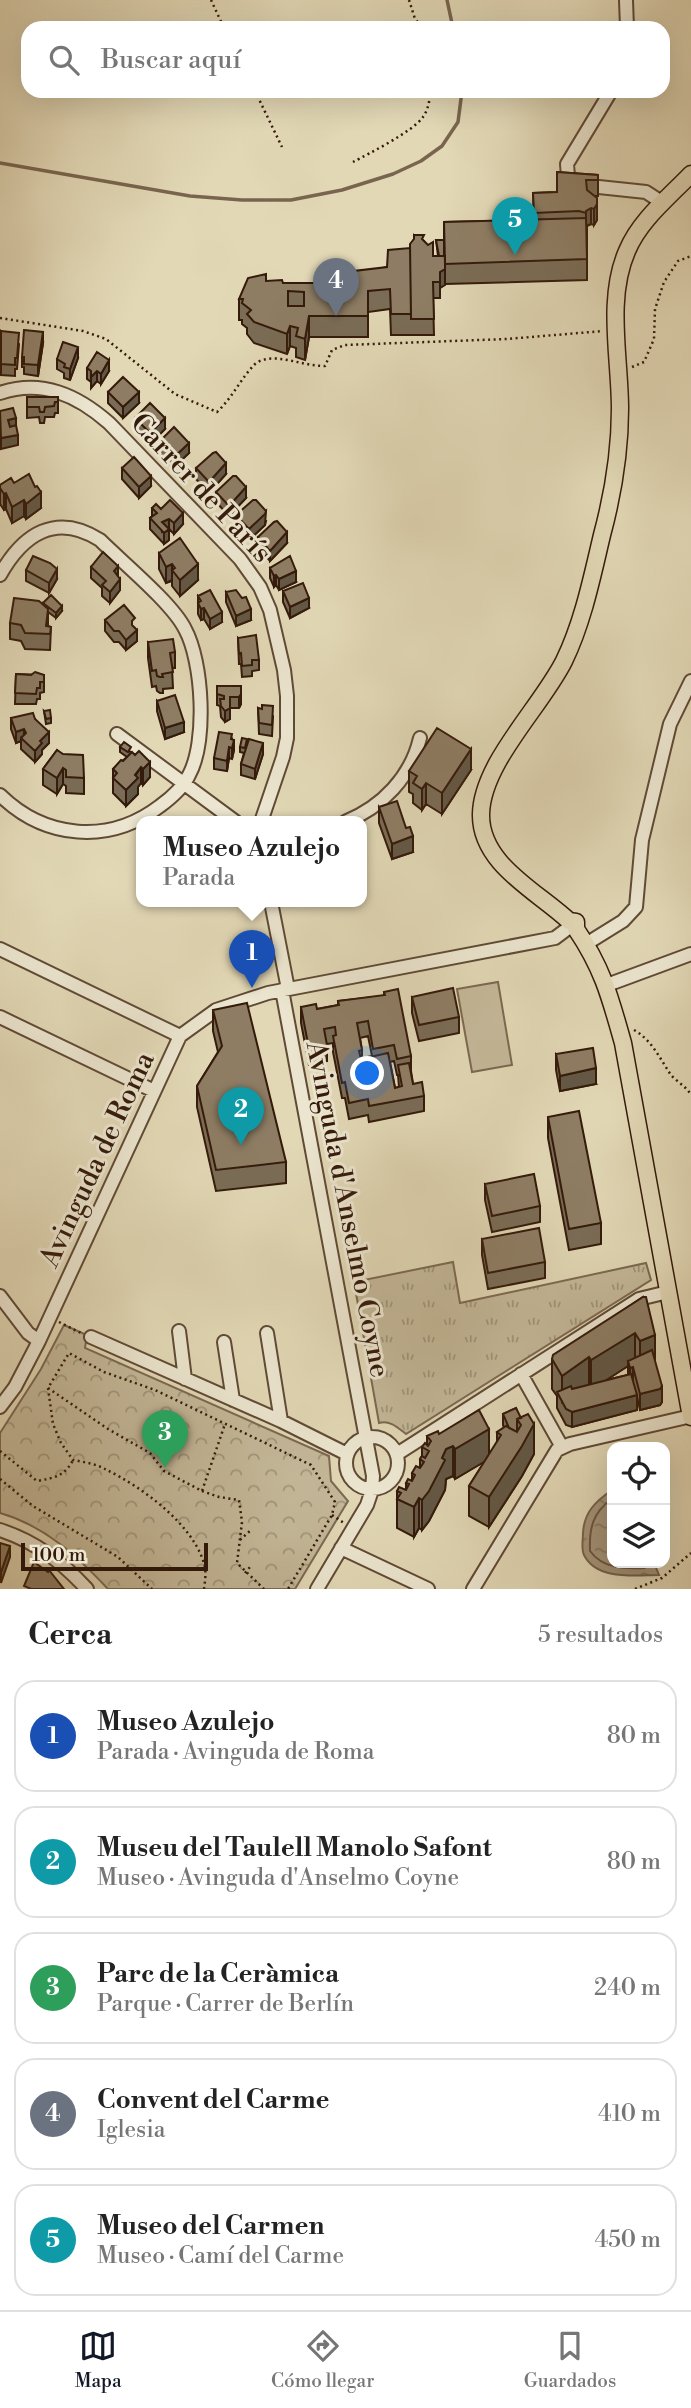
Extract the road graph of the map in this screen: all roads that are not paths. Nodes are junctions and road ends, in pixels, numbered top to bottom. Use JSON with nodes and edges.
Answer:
{"nodes":[{"id":1,"x":626,"y":0,"type":"edge"},
{"id":2,"x":627,"y":21,"type":"edge"},
{"id":3,"x":607,"y":98,"type":"edge"},
{"id":4,"x":691,"y":174,"type":"edge"},
{"id":5,"x":663,"y":203,"type":"junction"},
{"id":6,"x":0,"y":393,"type":"edge"},
{"id":7,"x":0,"y":575,"type":"edge"},
{"id":8,"x":691,"y":681,"type":"edge"},
{"id":9,"x":117,"y":734,"type":"dead end"},
{"id":10,"x":420,"y":738,"type":"dead end"},
{"id":11,"x":185,"y":783,"type":"junction"},
{"id":12,"x":0,"y":794,"type":"edge"},
{"id":13,"x":144,"y":816,"type":"edge"},
{"id":14,"x":228,"y":816,"type":"edge"},
{"id":15,"x":263,"y":816,"type":"edge"},
{"id":16,"x":358,"y":816,"type":"edge"},
{"id":17,"x":136,"y":820,"type":"edge"},
{"id":18,"x":272,"y":907,"type":"edge"},
{"id":19,"x":571,"y":927,"type":"junction"},
{"id":20,"x":586,"y":944,"type":"junction"},
{"id":21,"x":0,"y":949,"type":"edge"},
{"id":22,"x":691,"y":956,"type":"edge"},
{"id":23,"x":607,"y":985,"type":"junction"},
{"id":24,"x":285,"y":989,"type":"junction"},
{"id":25,"x":0,"y":1017,"type":"edge"},
{"id":26,"x":180,"y":1036,"type":"junction"},
{"id":27,"x":154,"y":1091,"type":"junction"},
{"id":28,"x":668,"y":1292,"type":"junction"},
{"id":29,"x":0,"y":1296,"type":"edge"},
{"id":30,"x":179,"y":1331,"type":"dead end"},
{"id":31,"x":267,"y":1332,"type":"dead end"},
{"id":32,"x":92,"y":1337,"type":"road end"},
{"id":33,"x":39,"y":1341,"type":"junction"},
{"id":34,"x":224,"y":1342,"type":"dead end"},
{"id":35,"x":521,"y":1374,"type":"junction"},
{"id":36,"x":185,"y":1379,"type":"junction"},
{"id":37,"x":233,"y":1400,"type":"junction"},
{"id":38,"x":0,"y":1408,"type":"edge"},
{"id":39,"x":691,"y":1416,"type":"edge"},
{"id":40,"x":281,"y":1421,"type":"junction"},
{"id":41,"x":367,"y":1437,"type":"junction"},
{"id":42,"x":562,"y":1447,"type":"junction"},
{"id":43,"x":347,"y":1454,"type":"junction"},
{"id":44,"x":397,"y":1454,"type":"junction"},
{"id":45,"x":372,"y":1490,"type":"junction"},
{"id":46,"x":0,"y":1530,"type":"edge"},
{"id":47,"x":341,"y":1548,"type":"junction"},
{"id":48,"x":87,"y":1589,"type":"edge"},
{"id":49,"x":317,"y":1589,"type":"edge"},
{"id":50,"x":428,"y":1589,"type":"edge"},
{"id":51,"x":473,"y":1589,"type":"edge"}],
"edges":[{"from":1,"to":2,"type":"street"},
{"from":3,"to":5,"type":"street"},
{"from":4,"to":5,"type":"main road"},
{"from":5,"to":19,"type":"main road"},
{"from":6,"to":15,"type":"street","name":"Carrer de París"},
{"from":7,"to":11,"type":"street"},
{"from":8,"to":20,"type":"street"},
{"from":9,"to":11,"type":"street"},
{"from":10,"to":16,"type":"street"},
{"from":11,"to":13,"type":"street"},
{"from":11,"to":14,"type":"street"},
{"from":12,"to":17,"type":"street"},
{"from":18,"to":24,"type":"street","name":"Avinguda d'Anselmo Coyne"},
{"from":19,"to":20,"type":"main road"},
{"from":19,"to":24,"type":"street","name":"Avinguda de Roma"},
{"from":20,"to":23,"type":"main road"},
{"from":21,"to":26,"type":"street"},
{"from":22,"to":23,"type":"street"},
{"from":23,"to":28,"type":"main road"},
{"from":24,"to":26,"type":"street","name":"Avinguda de Roma"},
{"from":24,"to":41,"type":"street","name":"Avinguda d'Anselmo Coyne"},
{"from":25,"to":27,"type":"street"},
{"from":26,"to":27,"type":"street","name":"Avinguda de Roma"},
{"from":27,"to":33,"type":"street","name":"Avinguda de Roma"},
{"from":28,"to":35,"type":"street"},
{"from":28,"to":39,"type":"main road"},
{"from":29,"to":33,"type":"street"},
{"from":30,"to":36,"type":"street"},
{"from":31,"to":40,"type":"street"},
{"from":32,"to":36,"type":"street"},
{"from":33,"to":38,"type":"street","name":"Avinguda de Roma"},
{"from":34,"to":37,"type":"street"},
{"from":35,"to":42,"type":"street"},
{"from":35,"to":44,"type":"street"},
{"from":36,"to":37,"type":"street"},
{"from":37,"to":40,"type":"street"},
{"from":39,"to":42,"type":"street"},
{"from":40,"to":43,"type":"street"},
{"from":41,"to":43,"type":"street"},
{"from":41,"to":44,"type":"street"},
{"from":41,"to":45,"type":"street","name":"Avinguda d'Anselmo Coyne"},
{"from":42,"to":51,"type":"street"},
{"from":43,"to":45,"type":"street"},
{"from":44,"to":45,"type":"street","name":"Avinguda d'Anselmo Coyne"},
{"from":45,"to":47,"type":"street","name":"Avinguda d'Anselmo Coyne"},
{"from":46,"to":48,"type":"street"},
{"from":47,"to":49,"type":"street","name":"Avinguda d'Anselmo Coyne"},
{"from":47,"to":50,"type":"street"}]}
